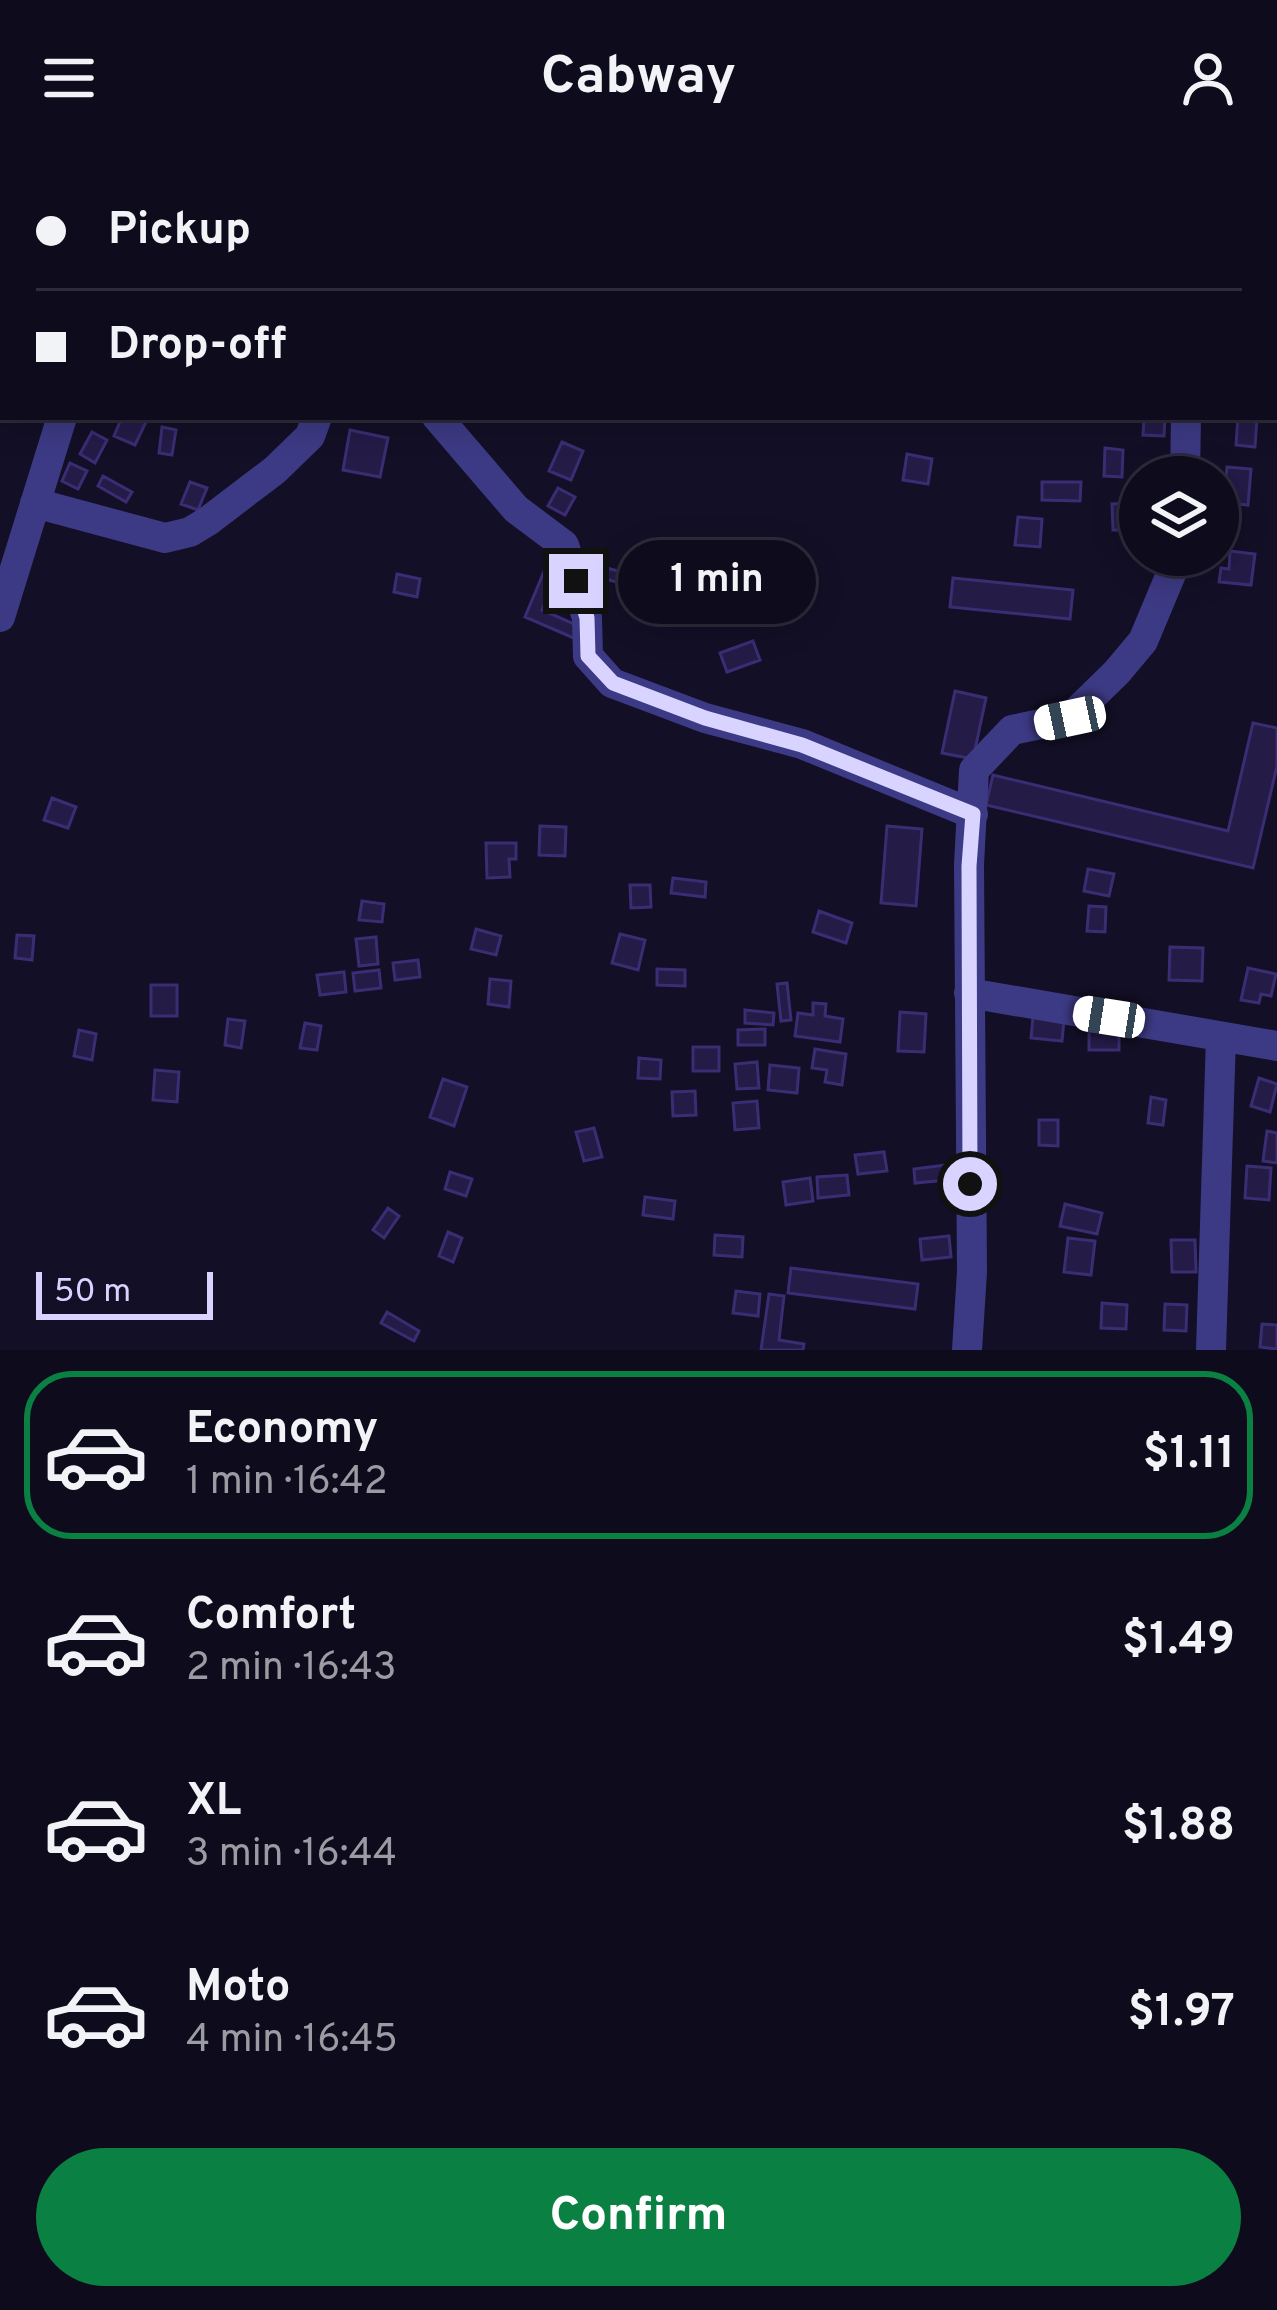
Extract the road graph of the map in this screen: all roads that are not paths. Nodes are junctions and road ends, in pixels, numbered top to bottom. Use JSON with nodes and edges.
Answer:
{"nodes":[{"id":1,"x":61,"y":420,"type":"edge"},
{"id":2,"x":315,"y":420,"type":"edge"},
{"id":3,"x":440,"y":420,"type":"edge"},
{"id":4,"x":1186,"y":420,"type":"edge"},
{"id":5,"x":1185,"y":456,"type":"edge"},
{"id":6,"x":35,"y":503,"type":"junction"},
{"id":7,"x":1170,"y":576,"type":"edge"},
{"id":8,"x":0,"y":617,"type":"edge"},
{"id":9,"x":973,"y":814,"type":"junction"},
{"id":10,"x":969,"y":993,"type":"junction"},
{"id":11,"x":1221,"y":1037,"type":"junction"},
{"id":12,"x":1277,"y":1046,"type":"edge"},
{"id":13,"x":967,"y":1350,"type":"edge"},
{"id":14,"x":1211,"y":1350,"type":"edge"}],
"edges":[{"from":1,"to":6,"type":"street"},
{"from":2,"to":6,"type":"street"},
{"from":3,"to":9,"type":"street"},
{"from":4,"to":5,"type":"street"},
{"from":6,"to":8,"type":"street"},
{"from":7,"to":9,"type":"street"},
{"from":9,"to":10,"type":"street"},
{"from":10,"to":11,"type":"street"},
{"from":10,"to":13,"type":"street"},
{"from":11,"to":12,"type":"street"},
{"from":11,"to":14,"type":"street"}]}
